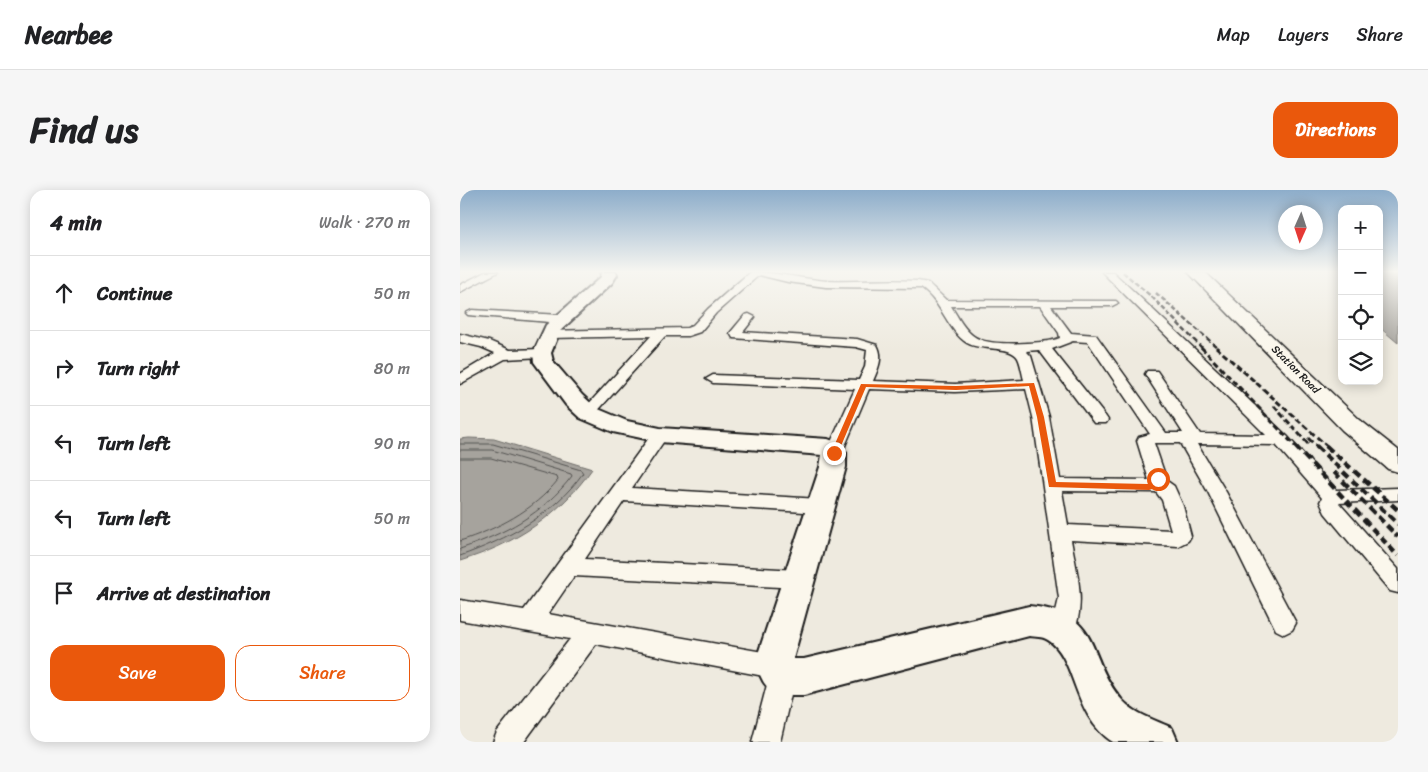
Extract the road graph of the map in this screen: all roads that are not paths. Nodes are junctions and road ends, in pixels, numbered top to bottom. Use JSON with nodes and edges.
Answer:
{"nodes":[{"id":1,"x":589,"y":298,"type":"edge"},
{"id":2,"x":728,"y":298,"type":"edge"},
{"id":3,"x":939,"y":298,"type":"edge"},
{"id":4,"x":1135,"y":298,"type":"edge"},
{"id":5,"x":1222,"y":298,"type":"edge"},
{"id":6,"x":944,"y":303,"type":"junction"},
{"id":7,"x":1043,"y":303,"type":"junction"},
{"id":8,"x":1112,"y":303,"type":"dead end"},
{"id":9,"x":472,"y":313,"type":"dead end"},
{"id":10,"x":749,"y":317,"type":"dead end"},
{"id":11,"x":660,"y":333,"type":"junction"},
{"id":12,"x":551,"y":335,"type":"junction"},
{"id":13,"x":1067,"y":337,"type":"junction"},
{"id":14,"x":460,"y":338,"type":"edge"},
{"id":15,"x":1043,"y":346,"type":"junction"},
{"id":16,"x":1017,"y":348,"type":"junction"},
{"id":17,"x":508,"y":354,"type":"junction"},
{"id":18,"x":1152,"y":374,"type":"dead end"},
{"id":19,"x":713,"y":379,"type":"dead end"},
{"id":20,"x":460,"y":380,"type":"edge"},
{"id":21,"x":1032,"y":384,"type":"junction"},
{"id":22,"x":864,"y":385,"type":"junction"},
{"id":23,"x":588,"y":414,"type":"junction"},
{"id":24,"x":1100,"y":420,"type":"dead end"},
{"id":25,"x":660,"y":435,"type":"junction"},
{"id":26,"x":1161,"y":438,"type":"junction"},
{"id":27,"x":1190,"y":439,"type":"junction"},
{"id":28,"x":1281,"y":440,"type":"junction"},
{"id":29,"x":834,"y":453,"type":"junction"},
{"id":30,"x":1398,"y":463,"type":"edge"},
{"id":31,"x":1157,"y":484,"type":"junction"},
{"id":32,"x":1052,"y":485,"type":"junction"},
{"id":33,"x":618,"y":494,"type":"junction"},
{"id":34,"x":1398,"y":494,"type":"edge"},
{"id":35,"x":1332,"y":498,"type":"junction"},
{"id":36,"x":820,"y":506,"type":"junction"},
{"id":37,"x":1059,"y":532,"type":"junction"},
{"id":38,"x":568,"y":567,"type":"junction"},
{"id":39,"x":798,"y":579,"type":"junction"},
{"id":40,"x":1398,"y":584,"type":"edge"},
{"id":41,"x":460,"y":610,"type":"edge"},
{"id":42,"x":530,"y":621,"type":"junction"},
{"id":43,"x":1284,"y":623,"type":"dead end"},
{"id":44,"x":1064,"y":629,"type":"junction"},
{"id":45,"x":590,"y":633,"type":"junction"},
{"id":46,"x":778,"y":672,"type":"junction"},
{"id":47,"x":507,"y":742,"type":"edge"},
{"id":48,"x":766,"y":742,"type":"edge"},
{"id":49,"x":1158,"y":742,"type":"edge"}],
"edges":[{"from":1,"to":12,"type":"main road"},
{"from":2,"to":11,"type":"street"},
{"from":3,"to":6,"type":"street"},
{"from":4,"to":28,"type":"street"},
{"from":5,"to":30,"type":"main road","name":"Station Road"},
{"from":6,"to":7,"type":"street"},
{"from":6,"to":16,"type":"street"},
{"from":7,"to":8,"type":"street"},
{"from":7,"to":13,"type":"street"},
{"from":9,"to":12,"type":"street"},
{"from":10,"to":22,"type":"street"},
{"from":11,"to":12,"type":"street"},
{"from":11,"to":23,"type":"street"},
{"from":12,"to":17,"type":"street"},
{"from":12,"to":23,"type":"main road"},
{"from":13,"to":15,"type":"street"},
{"from":13,"to":26,"type":"street"},
{"from":14,"to":17,"type":"street"},
{"from":15,"to":16,"type":"street"},
{"from":15,"to":24,"type":"street"},
{"from":16,"to":21,"type":"street"},
{"from":17,"to":20,"type":"street"},
{"from":18,"to":27,"type":"street"},
{"from":19,"to":22,"type":"street"},
{"from":21,"to":22,"type":"street"},
{"from":21,"to":32,"type":"street"},
{"from":22,"to":29,"type":"street"},
{"from":23,"to":25,"type":"main road"},
{"from":25,"to":29,"type":"main road"},
{"from":25,"to":33,"type":"street"},
{"from":26,"to":27,"type":"street"},
{"from":26,"to":31,"type":"street"},
{"from":27,"to":28,"type":"street"},
{"from":27,"to":43,"type":"street"},
{"from":28,"to":35,"type":"street"},
{"from":29,"to":36,"type":"main road"},
{"from":31,"to":32,"type":"street"},
{"from":31,"to":37,"type":"street"},
{"from":32,"to":37,"type":"street"},
{"from":33,"to":36,"type":"street"},
{"from":33,"to":38,"type":"street"},
{"from":34,"to":35,"type":"street"},
{"from":35,"to":40,"type":"street"},
{"from":36,"to":39,"type":"main road"},
{"from":37,"to":44,"type":"street"},
{"from":38,"to":39,"type":"street"},
{"from":38,"to":42,"type":"street"},
{"from":39,"to":46,"type":"main road"},
{"from":41,"to":42,"type":"street"},
{"from":42,"to":45,"type":"street"},
{"from":44,"to":46,"type":"main road"},
{"from":44,"to":49,"type":"main road"},
{"from":45,"to":46,"type":"street"},
{"from":45,"to":47,"type":"street"},
{"from":46,"to":48,"type":"street"}]}
